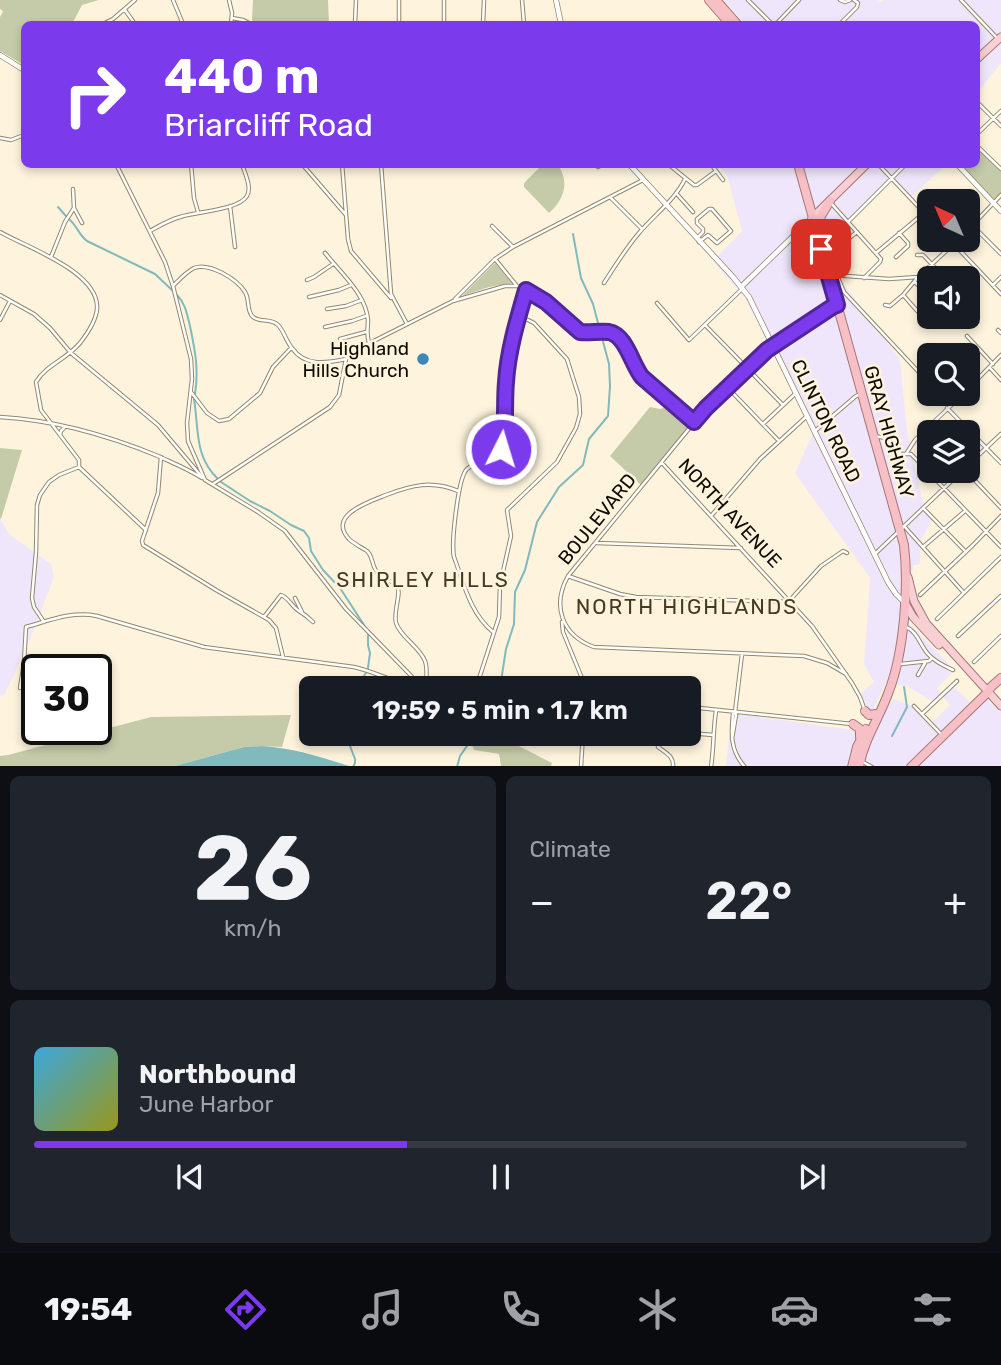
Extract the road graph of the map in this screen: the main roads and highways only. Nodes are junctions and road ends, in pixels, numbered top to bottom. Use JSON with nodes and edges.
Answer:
{"nodes":[{"id":1,"x":709,"y":0,"type":"edge"},
{"id":2,"x":716,"y":0,"type":"edge"},
{"id":3,"x":727,"y":21,"type":"edge"},
{"id":4,"x":734,"y":21,"type":"edge"},
{"id":5,"x":1000,"y":38,"type":"edge"},
{"id":6,"x":980,"y":56,"type":"edge"},
{"id":7,"x":799,"y":168,"type":"edge"},
{"id":8,"x":863,"y":168,"type":"edge"},
{"id":9,"x":807,"y":198,"type":"junction"},
{"id":10,"x":830,"y":201,"type":"junction"},
{"id":11,"x":812,"y":218,"type":"junction"},
{"id":12,"x":817,"y":234,"type":"junction"},
{"id":13,"x":906,"y":566,"type":"junction"},
{"id":14,"x":904,"y":602,"type":"junction"},
{"id":15,"x":913,"y":617,"type":"junction"},
{"id":16,"x":903,"y":623,"type":"junction"},
{"id":17,"x":1001,"y":677,"type":"edge"},
{"id":18,"x":1001,"y":684,"type":"edge"},
{"id":19,"x":987,"y":693,"type":"junction"},
{"id":20,"x":1001,"y":706,"type":"edge"},
{"id":21,"x":878,"y":712,"type":"junction"},
{"id":22,"x":1001,"y":713,"type":"edge"},
{"id":23,"x":868,"y":722,"type":"junction"},
{"id":24,"x":853,"y":724,"type":"road end"},
{"id":25,"x":859,"y":743,"type":"junction"},
{"id":26,"x":856,"y":763,"type":"edge"},
{"id":27,"x":911,"y":766,"type":"edge"}],
"edges":[{"from":1,"to":3,"type":"highway"},
{"from":2,"to":4,"type":"highway"},
{"from":5,"to":6,"type":"main road"},
{"from":7,"to":9,"type":"highway","name":"GRAY HIGHWAY"},
{"from":8,"to":10,"type":"main road"},
{"from":9,"to":10,"type":"highway"},
{"from":9,"to":11,"type":"highway","name":"GRAY HIGHWAY"},
{"from":10,"to":11,"type":"main road"},
{"from":10,"to":12,"type":"highway"},
{"from":11,"to":12,"type":"highway","name":"GRAY HIGHWAY"},
{"from":12,"to":13,"type":"highway","name":"GRAY HIGHWAY"},
{"from":13,"to":14,"type":"highway","name":"GRAY HIGHWAY"},
{"from":13,"to":19,"type":"main road"},
{"from":14,"to":15,"type":"main road"},
{"from":14,"to":16,"type":"highway","name":"GRAY HIGHWAY"},
{"from":15,"to":16,"type":"main road"},
{"from":15,"to":19,"type":"main road"},
{"from":16,"to":21,"type":"highway","name":"GRAY HIGHWAY"},
{"from":17,"to":19,"type":"highway"},
{"from":18,"to":19,"type":"highway"},
{"from":19,"to":20,"type":"main road"},
{"from":19,"to":22,"type":"main road"},
{"from":19,"to":27,"type":"highway"},
{"from":21,"to":23,"type":"highway"},
{"from":21,"to":23,"type":"highway"},
{"from":23,"to":25,"type":"highway"},
{"from":23,"to":26,"type":"highway"},
{"from":24,"to":25,"type":"highway"},
{"from":25,"to":26,"type":"highway"}]}
